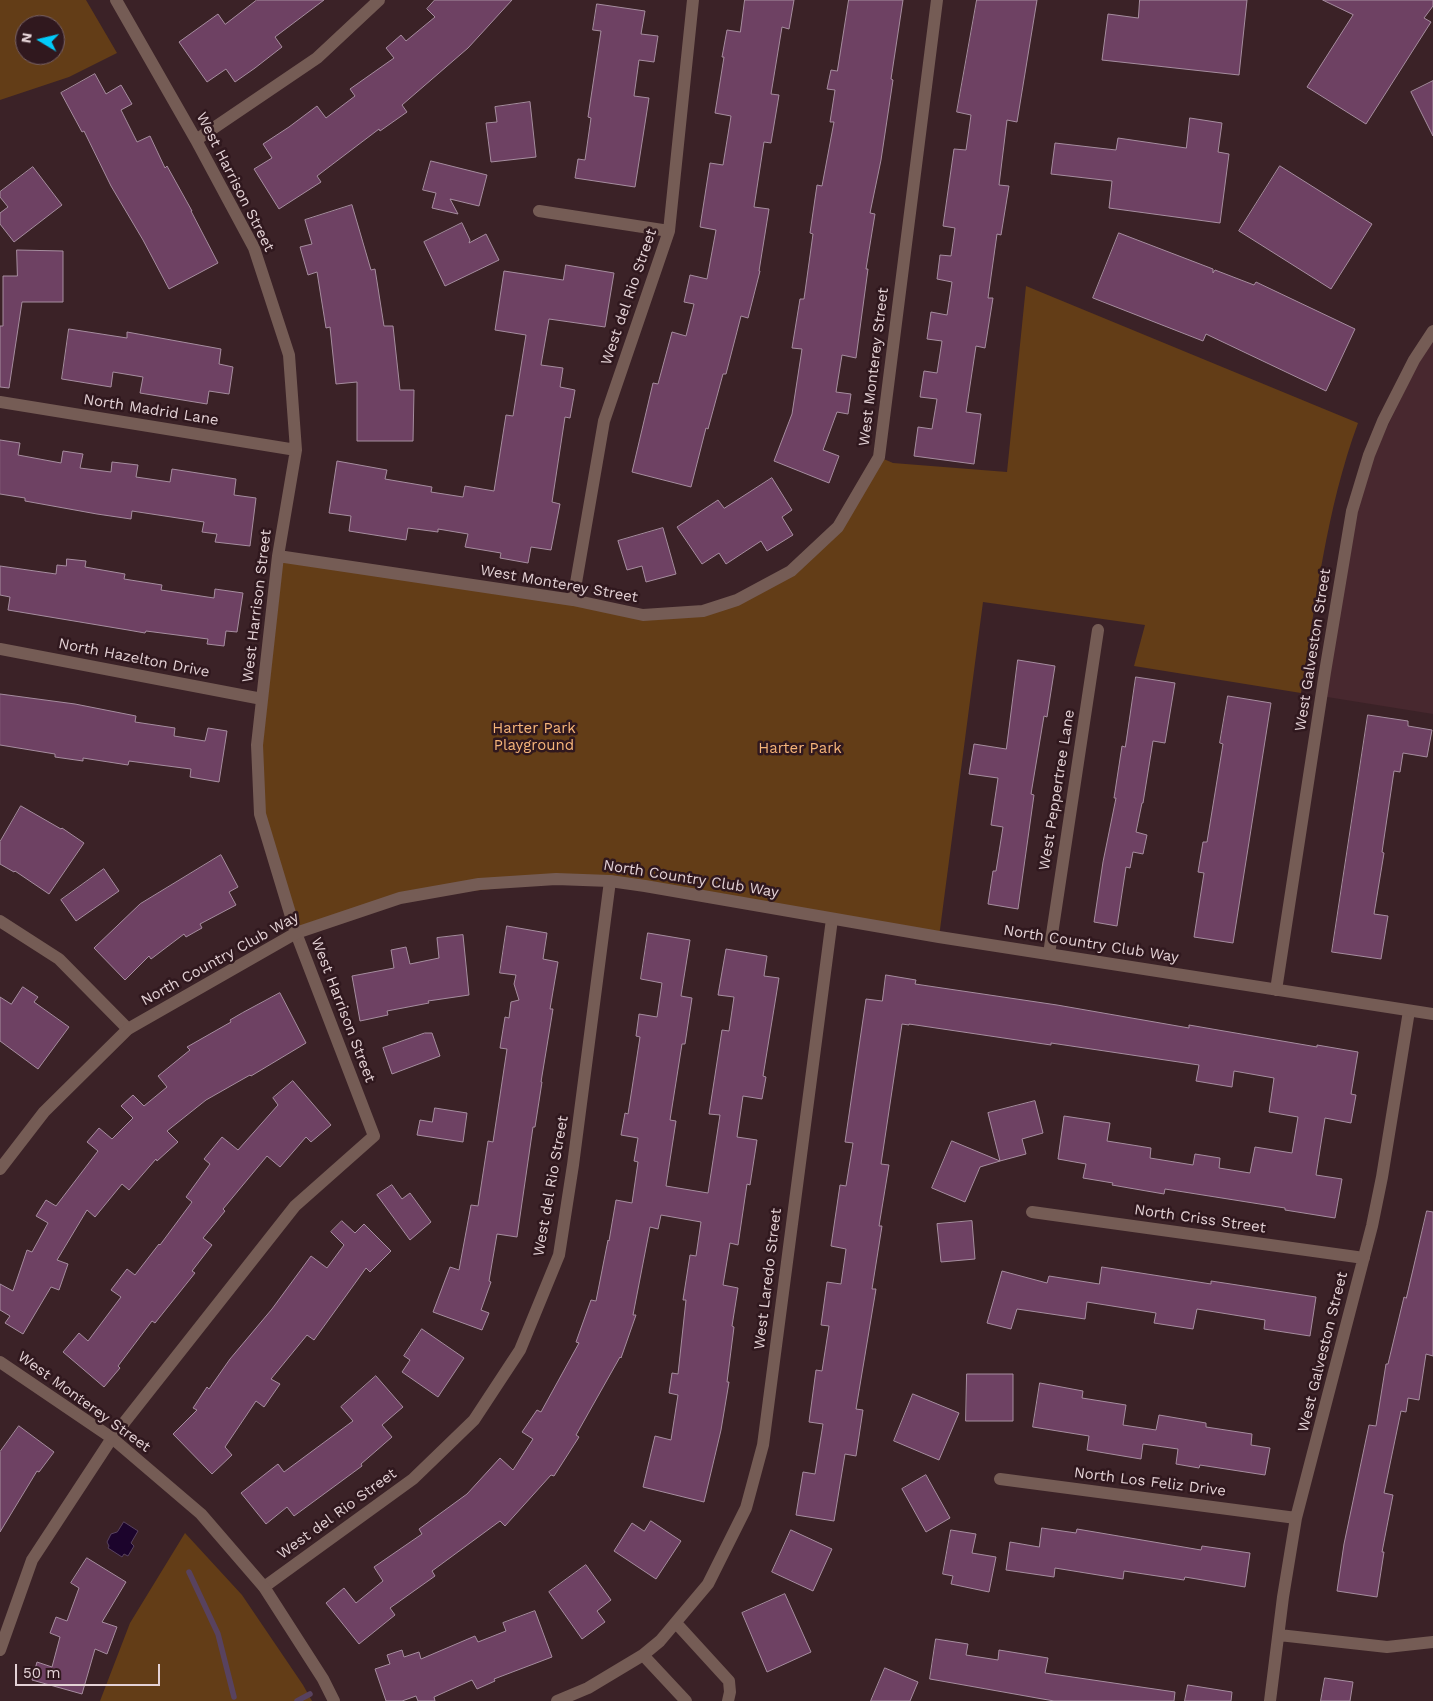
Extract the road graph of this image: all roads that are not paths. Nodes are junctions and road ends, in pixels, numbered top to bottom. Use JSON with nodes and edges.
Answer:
{"nodes":[{"id":1,"x":116,"y":0,"type":"edge"},
{"id":2,"x":378,"y":0,"type":"edge"},
{"id":3,"x":693,"y":0,"type":"edge"},
{"id":4,"x":936,"y":0,"type":"edge"},
{"id":5,"x":196,"y":140,"type":"junction"},
{"id":6,"x":539,"y":211,"type":"dead end"},
{"id":7,"x":669,"y":232,"type":"junction"},
{"id":8,"x":1433,"y":331,"type":"edge"},
{"id":9,"x":0,"y":402,"type":"edge"},
{"id":10,"x":296,"y":450,"type":"junction"},
{"id":11,"x":278,"y":556,"type":"junction"},
{"id":12,"x":573,"y":600,"type":"junction"},
{"id":13,"x":1098,"y":630,"type":"dead end"},
{"id":14,"x":0,"y":649,"type":"edge"},
{"id":15,"x":262,"y":699,"type":"junction"},
{"id":16,"x":610,"y":881,"type":"junction"},
{"id":17,"x":832,"y":919,"type":"junction"},
{"id":18,"x":0,"y":921,"type":"edge"},
{"id":19,"x":296,"y":933,"type":"junction"},
{"id":20,"x":1049,"y":954,"type":"junction"},
{"id":21,"x":1276,"y":990,"type":"junction"},
{"id":22,"x":1409,"y":1010,"type":"junction"},
{"id":23,"x":1433,"y":1014,"type":"edge"},
{"id":24,"x":128,"y":1029,"type":"junction"},
{"id":25,"x":0,"y":1169,"type":"edge"},
{"id":26,"x":1032,"y":1212,"type":"dead end"},
{"id":27,"x":1364,"y":1258,"type":"junction"},
{"id":28,"x":0,"y":1362,"type":"edge"},
{"id":29,"x":112,"y":1438,"type":"junction"},
{"id":30,"x":1000,"y":1479,"type":"dead end"},
{"id":31,"x":1296,"y":1518,"type":"junction"},
{"id":32,"x":264,"y":1587,"type":"junction"},
{"id":33,"x":676,"y":1623,"type":"junction"},
{"id":34,"x":1279,"y":1635,"type":"junction"},
{"id":35,"x":1433,"y":1642,"type":"edge"},
{"id":36,"x":0,"y":1650,"type":"edge"},
{"id":37,"x":643,"y":1655,"type":"junction"},
{"id":38,"x":334,"y":1701,"type":"edge"},
{"id":39,"x":557,"y":1701,"type":"edge"},
{"id":40,"x":686,"y":1701,"type":"edge"},
{"id":41,"x":728,"y":1701,"type":"edge"},
{"id":42,"x":1270,"y":1701,"type":"edge"}],
"edges":[{"from":1,"to":5,"type":"street","name":"West Harrison Street"},
{"from":2,"to":5,"type":"street"},
{"from":3,"to":7,"type":"street","name":"West del Rio Street"},
{"from":4,"to":12,"type":"street","name":"West Monterey Street"},
{"from":5,"to":10,"type":"street","name":"West Harrison Street"},
{"from":6,"to":7,"type":"street"},
{"from":7,"to":12,"type":"street","name":"West del Rio Street"},
{"from":8,"to":21,"type":"street","name":"West Galveston Street"},
{"from":9,"to":10,"type":"street","name":"North Madrid Lane"},
{"from":10,"to":11,"type":"street","name":"West Harrison Street"},
{"from":11,"to":12,"type":"street","name":"West Monterey Street"},
{"from":11,"to":15,"type":"street","name":"West Harrison Street"},
{"from":13,"to":20,"type":"street","name":"West Peppertree Lane"},
{"from":14,"to":15,"type":"street","name":"North Hazelton Drive"},
{"from":15,"to":19,"type":"street","name":"West Harrison Street"},
{"from":16,"to":17,"type":"street","name":"North Country Club Way"},
{"from":16,"to":19,"type":"street","name":"North Country Club Way"},
{"from":16,"to":32,"type":"street","name":"West del Rio Street"},
{"from":17,"to":20,"type":"street","name":"North Country Club Way"},
{"from":17,"to":33,"type":"street","name":"West Laredo Street"},
{"from":18,"to":24,"type":"street"},
{"from":19,"to":24,"type":"street","name":"North Country Club Way"},
{"from":19,"to":29,"type":"street","name":"West Harrison Street"},
{"from":20,"to":21,"type":"street","name":"North Country Club Way"},
{"from":21,"to":22,"type":"street","name":"North Country Club Way"},
{"from":22,"to":23,"type":"street","name":"North Country Club Way"},
{"from":22,"to":27,"type":"street","name":"West Galveston Street"},
{"from":24,"to":25,"type":"street","name":"North Country Club Way"},
{"from":26,"to":27,"type":"street","name":"North Criss Street"},
{"from":27,"to":31,"type":"street","name":"West Galveston Street"},
{"from":28,"to":29,"type":"street","name":"West Monterey Street"},
{"from":29,"to":32,"type":"street","name":"West Monterey Street"},
{"from":29,"to":36,"type":"street","name":"West Harrison Street"},
{"from":30,"to":31,"type":"street","name":"North Los Feliz Drive"},
{"from":31,"to":34,"type":"street","name":"West Galveston Street"},
{"from":32,"to":38,"type":"street","name":"West Monterey Street"},
{"from":33,"to":37,"type":"street","name":"West Laredo Street"},
{"from":33,"to":41,"type":"street"},
{"from":34,"to":35,"type":"street"},
{"from":34,"to":42,"type":"street","name":"West Galveston Street"},
{"from":37,"to":39,"type":"street","name":"West Laredo Street"},
{"from":37,"to":40,"type":"street"}]}
